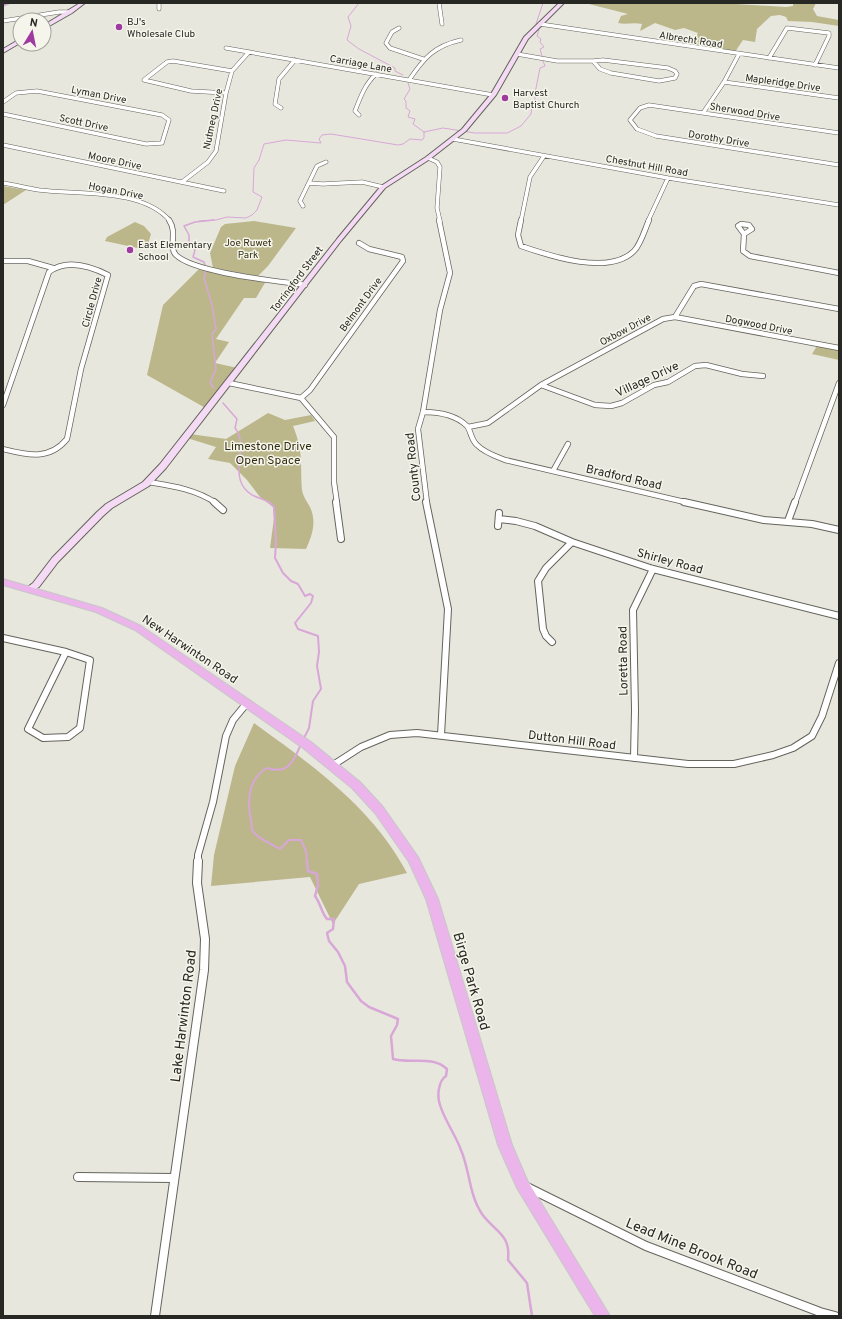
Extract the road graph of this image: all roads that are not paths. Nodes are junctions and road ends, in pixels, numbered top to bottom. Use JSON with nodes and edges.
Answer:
{"nodes":[{"id":1,"x":7,"y":3,"type":"edge"},
{"id":2,"x":83,"y":3,"type":"edge"},
{"id":3,"x":159,"y":3,"type":"edge"},
{"id":4,"x":439,"y":3,"type":"edge"},
{"id":5,"x":562,"y":3,"type":"edge"},
{"id":6,"x":3,"y":4,"type":"edge"},
{"id":7,"x":159,"y":9,"type":"dead end"},
{"id":8,"x":70,"y":12,"type":"junction"},
{"id":9,"x":3,"y":20,"type":"edge"},
{"id":10,"x":52,"y":22,"type":"edge"},
{"id":11,"x":442,"y":24,"type":"dead end"},
{"id":12,"x":538,"y":25,"type":"junction"},
{"id":13,"x":398,"y":28,"type":"dead end"},
{"id":14,"x":462,"y":40,"type":"dead end"},
{"id":15,"x":12,"y":46,"type":"edge"},
{"id":16,"x":226,"y":48,"type":"dead end"},
{"id":17,"x":3,"y":51,"type":"edge"},
{"id":18,"x":249,"y":52,"type":"junction"},
{"id":19,"x":517,"y":54,"type":"junction"},
{"id":20,"x":739,"y":54,"type":"junction"},
{"id":21,"x":768,"y":58,"type":"junction"},
{"id":22,"x":423,"y":59,"type":"junction"},
{"id":23,"x":296,"y":60,"type":"junction"},
{"id":24,"x":593,"y":61,"type":"junction"},
{"id":25,"x":815,"y":65,"type":"junction"},
{"id":26,"x":839,"y":68,"type":"edge"},
{"id":27,"x":232,"y":71,"type":"junction"},
{"id":28,"x":376,"y":74,"type":"junction"},
{"id":29,"x":409,"y":80,"type":"junction"},
{"id":30,"x":724,"y":82,"type":"junction"},
{"id":31,"x":226,"y":93,"type":"junction"},
{"id":32,"x":493,"y":95,"type":"junction"},
{"id":33,"x":839,"y":98,"type":"edge"},
{"id":34,"x":3,"y":102,"type":"edge"},
{"id":35,"x":650,"y":105,"type":"joint"},
{"id":36,"x":281,"y":108,"type":"dead end"},
{"id":37,"x":703,"y":113,"type":"junction"},
{"id":38,"x":3,"y":114,"type":"edge"},
{"id":39,"x":359,"y":115,"type":"dead end"},
{"id":40,"x":839,"y":134,"type":"edge"},
{"id":41,"x":453,"y":138,"type":"junction"},
{"id":42,"x":162,"y":143,"type":"joint"},
{"id":43,"x":3,"y":145,"type":"edge"},
{"id":44,"x":544,"y":156,"type":"junction"},
{"id":45,"x":428,"y":158,"type":"junction"},
{"id":46,"x":326,"y":162,"type":"dead end"},
{"id":47,"x":839,"y":165,"type":"edge"},
{"id":48,"x":668,"y":178,"type":"junction"},
{"id":49,"x":182,"y":182,"type":"junction"},
{"id":50,"x":3,"y":183,"type":"edge"},
{"id":51,"x":309,"y":183,"type":"junction"},
{"id":52,"x":382,"y":187,"type":"junction"},
{"id":53,"x":224,"y":191,"type":"dead end"},
{"id":54,"x":839,"y":205,"type":"edge"},
{"id":55,"x":303,"y":206,"type":"dead end"},
{"id":56,"x":744,"y":234,"type":"dead end"},
{"id":57,"x":359,"y":244,"type":"dead end"},
{"id":58,"x":3,"y":261,"type":"edge"},
{"id":59,"x":53,"y":268,"type":"junction"},
{"id":60,"x":839,"y":273,"type":"edge"},
{"id":61,"x":305,"y":285,"type":"junction"},
{"id":62,"x":839,"y":309,"type":"edge"},
{"id":63,"x":676,"y":317,"type":"junction"},
{"id":64,"x":839,"y":348,"type":"edge"},
{"id":65,"x":763,"y":376,"type":"dead end"},
{"id":66,"x":229,"y":383,"type":"junction"},
{"id":67,"x":839,"y":383,"type":"edge"},
{"id":68,"x":541,"y":385,"type":"junction"},
{"id":69,"x":301,"y":398,"type":"junction"},
{"id":70,"x":3,"y":405,"type":"edge"},
{"id":71,"x":423,"y":412,"type":"junction"},
{"id":72,"x":468,"y":427,"type":"junction"},
{"id":73,"x":568,"y":444,"type":"dead end"},
{"id":74,"x":3,"y":449,"type":"edge"},
{"id":75,"x":553,"y":471,"type":"junction"},
{"id":76,"x":148,"y":482,"type":"junction"},
{"id":77,"x":224,"y":510,"type":"dead end"},
{"id":78,"x":788,"y":521,"type":"junction"},
{"id":79,"x":498,"y":526,"type":"dead end"},
{"id":80,"x":839,"y":530,"type":"edge"},
{"id":81,"x":341,"y":539,"type":"dead end"},
{"id":82,"x":572,"y":542,"type":"junction"},
{"id":83,"x":653,"y":569,"type":"junction"},
{"id":84,"x":3,"y":582,"type":"edge"},
{"id":85,"x":29,"y":589,"type":"junction"},
{"id":86,"x":839,"y":616,"type":"edge"},
{"id":87,"x":3,"y":638,"type":"edge"},
{"id":88,"x":552,"y":642,"type":"dead end"},
{"id":89,"x":66,"y":651,"type":"junction"},
{"id":90,"x":839,"y":663,"type":"edge"},
{"id":91,"x":247,"y":703,"type":"junction"},
{"id":92,"x":440,"y":736,"type":"junction"},
{"id":93,"x":634,"y":758,"type":"junction"},
{"id":94,"x":333,"y":765,"type":"junction"},
{"id":95,"x":78,"y":1177,"type":"dead end"},
{"id":96,"x":174,"y":1178,"type":"junction"},
{"id":97,"x":522,"y":1184,"type":"junction"},
{"id":98,"x":155,"y":1316,"type":"edge"},
{"id":99,"x":603,"y":1316,"type":"edge"},
{"id":100,"x":835,"y":1316,"type":"edge"}],
"edges":[{"from":1,"to":6,"type":"highway"},
{"from":2,"to":8,"type":"main road"},
{"from":3,"to":7,"type":"street"},
{"from":4,"to":11,"type":"street"},
{"from":5,"to":12,"type":"main road","name":"Torringford Street"},
{"from":8,"to":9,"type":"street"},
{"from":8,"to":10,"type":"main road"},
{"from":12,"to":19,"type":"main road","name":"Torringford Street"},
{"from":12,"to":20,"type":"street","name":"Albrecht Road"},
{"from":13,"to":22,"type":"street"},
{"from":14,"to":22,"type":"street"},
{"from":15,"to":17,"type":"main road"},
{"from":16,"to":18,"type":"street","name":"Carriage Lane"},
{"from":18,"to":23,"type":"street","name":"Carriage Lane"},
{"from":18,"to":27,"type":"street","name":"Nutmeg Drive"},
{"from":19,"to":24,"type":"street"},
{"from":19,"to":32,"type":"main road","name":"Torringford Street"},
{"from":20,"to":21,"type":"street","name":"Albrecht Road"},
{"from":20,"to":30,"type":"street"},
{"from":21,"to":25,"type":"street","name":"Albrecht Road"},
{"from":21,"to":25,"type":"street"},
{"from":22,"to":29,"type":"street"},
{"from":23,"to":28,"type":"street","name":"Carriage Lane"},
{"from":23,"to":36,"type":"street"},
{"from":24,"to":24,"type":"street"},
{"from":25,"to":26,"type":"street","name":"Albrecht Road"},
{"from":27,"to":31,"type":"street","name":"Nutmeg Drive"},
{"from":27,"to":31,"type":"street"},
{"from":28,"to":29,"type":"street","name":"Carriage Lane"},
{"from":28,"to":39,"type":"street"},
{"from":29,"to":32,"type":"street","name":"Carriage Lane"},
{"from":30,"to":33,"type":"street","name":"Mapleridge Drive"},
{"from":30,"to":37,"type":"street"},
{"from":31,"to":49,"type":"street","name":"Nutmeg Drive"},
{"from":32,"to":41,"type":"main road","name":"Torringford Street"},
{"from":34,"to":42,"type":"street","name":"Lyman Drive"},
{"from":35,"to":37,"type":"street","name":"Sherwood Drive"},
{"from":35,"to":47,"type":"street","name":"Dorothy Drive"},
{"from":37,"to":40,"type":"street","name":"Sherwood Drive"},
{"from":38,"to":42,"type":"street","name":"Scott Drive"},
{"from":41,"to":44,"type":"street","name":"Chestnut Hill Road"},
{"from":41,"to":45,"type":"main road","name":"Torringford Street"},
{"from":43,"to":49,"type":"street","name":"Moore Drive"},
{"from":44,"to":48,"type":"street","name":"Chestnut Hill Road"},
{"from":44,"to":48,"type":"street"},
{"from":45,"to":52,"type":"main road","name":"Torringford Street"},
{"from":45,"to":71,"type":"street","name":"County Road"},
{"from":46,"to":51,"type":"street"},
{"from":48,"to":54,"type":"street","name":"Chestnut Hill Road"},
{"from":49,"to":53,"type":"street","name":"Moore Drive"},
{"from":50,"to":61,"type":"street","name":"Hogan Drive"},
{"from":51,"to":52,"type":"street"},
{"from":51,"to":55,"type":"street"},
{"from":52,"to":61,"type":"main road","name":"Torringford Street"},
{"from":56,"to":60,"type":"street"},
{"from":57,"to":69,"type":"street","name":"Belmont Drive"},
{"from":58,"to":59,"type":"street"},
{"from":59,"to":70,"type":"street"},
{"from":59,"to":74,"type":"street","name":"Circle Drive"},
{"from":61,"to":66,"type":"main road","name":"Torringford Street"},
{"from":62,"to":63,"type":"street"},
{"from":63,"to":64,"type":"street","name":"Dogwood Drive"},
{"from":63,"to":68,"type":"street","name":"Oxbow Drive"},
{"from":65,"to":68,"type":"street","name":"Village Drive"},
{"from":66,"to":69,"type":"street"},
{"from":66,"to":76,"type":"main road","name":"Torringford Street"},
{"from":67,"to":78,"type":"street"},
{"from":68,"to":72,"type":"street","name":"Oxbow Drive"},
{"from":69,"to":81,"type":"street"},
{"from":71,"to":72,"type":"street","name":"Bradford Road"},
{"from":71,"to":92,"type":"street","name":"County Road"},
{"from":72,"to":75,"type":"street","name":"Bradford Road"},
{"from":73,"to":75,"type":"street"},
{"from":75,"to":78,"type":"street","name":"Bradford Road"},
{"from":76,"to":77,"type":"street"},
{"from":76,"to":85,"type":"main road","name":"Torringford Street"},
{"from":78,"to":80,"type":"street","name":"Bradford Road"},
{"from":79,"to":82,"type":"street","name":"Shirley Road"},
{"from":82,"to":83,"type":"street","name":"Shirley Road"},
{"from":82,"to":88,"type":"street"},
{"from":83,"to":86,"type":"street","name":"Shirley Road"},
{"from":83,"to":93,"type":"street","name":"Loretta Road"},
{"from":84,"to":85,"type":"main road","name":"New Harwinton Road"},
{"from":85,"to":91,"type":"main road","name":"New Harwinton Road"},
{"from":87,"to":89,"type":"street"},
{"from":89,"to":89,"type":"street"},
{"from":90,"to":93,"type":"street","name":"Dutton Hill Road"},
{"from":91,"to":94,"type":"main road","name":"Birge Park Road"},
{"from":91,"to":96,"type":"street","name":"Lake Harwinton Road"},
{"from":92,"to":93,"type":"street","name":"Dutton Hill Road"},
{"from":92,"to":94,"type":"street","name":"Dutton Hill Road"},
{"from":94,"to":97,"type":"main road","name":"Birge Park Road"},
{"from":95,"to":96,"type":"street"},
{"from":96,"to":98,"type":"street","name":"Lake Harwinton Road"},
{"from":97,"to":99,"type":"main road","name":"Birge Park Road"},
{"from":97,"to":100,"type":"street","name":"Lead Mine Brook Road"}]}
